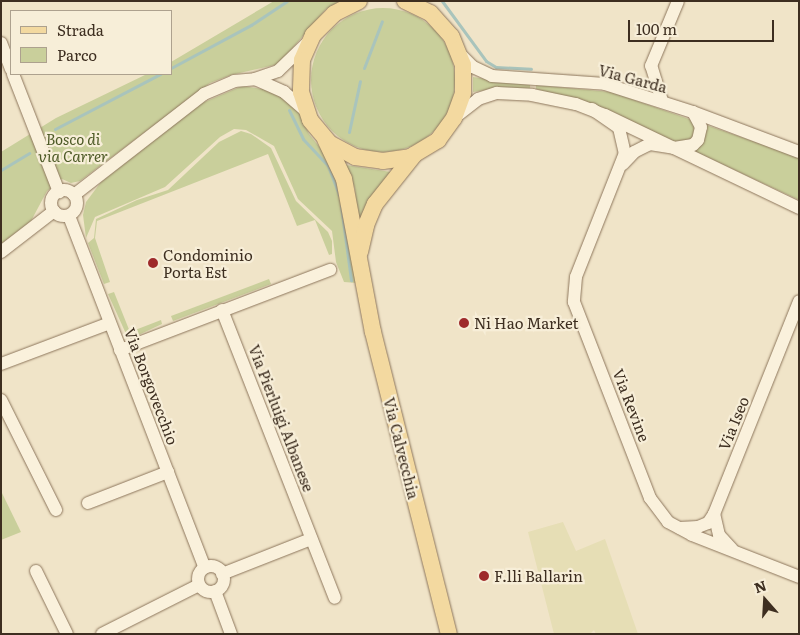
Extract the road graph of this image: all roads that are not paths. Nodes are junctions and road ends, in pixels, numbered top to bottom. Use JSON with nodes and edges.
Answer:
{"nodes":[{"id":1,"x":358,"y":1,"type":"edge"},
{"id":2,"x":405,"y":1,"type":"edge"},
{"id":3,"x":678,"y":1,"type":"edge"},
{"id":4,"x":431,"y":9,"type":"edge"},
{"id":5,"x":310,"y":40,"type":"junction"},
{"id":6,"x":1,"y":43,"type":"edge"},
{"id":7,"x":459,"y":52,"type":"junction"},
{"id":8,"x":10,"y":66,"type":"edge"},
{"id":9,"x":13,"y":75,"type":"edge"},
{"id":10,"x":254,"y":79,"type":"junction"},
{"id":11,"x":662,"y":101,"type":"junction"},
{"id":12,"x":592,"y":109,"type":"junction"},
{"id":13,"x":306,"y":111,"type":"junction"},
{"id":14,"x":693,"y":112,"type":"junction"},
{"id":15,"x":454,"y":118,"type":"junction"},
{"id":16,"x":326,"y":139,"type":"junction"},
{"id":17,"x":674,"y":148,"type":"junction"},
{"id":18,"x":799,"y":152,"type":"edge"},
{"id":19,"x":414,"y":155,"type":"junction"},
{"id":20,"x":623,"y":164,"type":"junction"},
{"id":21,"x":59,"y":192,"type":"junction"},
{"id":22,"x":74,"y":195,"type":"junction"},
{"id":23,"x":796,"y":205,"type":"edge"},
{"id":24,"x":54,"y":211,"type":"junction"},
{"id":25,"x":69,"y":216,"type":"junction"},
{"id":26,"x":1,"y":252,"type":"edge"},
{"id":27,"x":358,"y":262,"type":"junction"},
{"id":28,"x":330,"y":270,"type":"dead end"},
{"id":29,"x":799,"y":301,"type":"edge"},
{"id":30,"x":222,"y":310,"type":"junction"},
{"id":31,"x":110,"y":323,"type":"junction"},
{"id":32,"x":120,"y":350,"type":"junction"},
{"id":33,"x":1,"y":364,"type":"edge"},
{"id":34,"x":1,"y":400,"type":"edge"},
{"id":35,"x":168,"y":472,"type":"junction"},
{"id":36,"x":88,"y":503,"type":"dead end"},
{"id":37,"x":56,"y":510,"type":"dead end"},
{"id":38,"x":714,"y":514,"type":"junction"},
{"id":39,"x":679,"y":528,"type":"junction"},
{"id":40,"x":311,"y":539,"type":"junction"},
{"id":41,"x":735,"y":552,"type":"junction"},
{"id":42,"x":205,"y":568,"type":"junction"},
{"id":43,"x":36,"y":571,"type":"dead end"},
{"id":44,"x":222,"y":574,"type":"junction"},
{"id":45,"x":799,"y":577,"type":"edge"},
{"id":46,"x":199,"y":584,"type":"junction"},
{"id":47,"x":215,"y":591,"type":"junction"},
{"id":48,"x":335,"y":598,"type":"dead end"},
{"id":49,"x":67,"y":634,"type":"edge"},
{"id":50,"x":102,"y":634,"type":"edge"},
{"id":51,"x":231,"y":634,"type":"edge"},
{"id":52,"x":449,"y":634,"type":"edge"}],
"edges":[{"from":1,"to":5,"type":"main road"},
{"from":2,"to":4,"type":"main road"},
{"from":3,"to":11,"type":"street"},
{"from":4,"to":7,"type":"main road"},
{"from":5,"to":10,"type":"street"},
{"from":5,"to":13,"type":"main road"},
{"from":6,"to":8,"type":"street"},
{"from":7,"to":11,"type":"street","name":"Via Garda"},
{"from":7,"to":15,"type":"main road"},
{"from":9,"to":21,"type":"street"},
{"from":10,"to":13,"type":"street"},
{"from":10,"to":22,"type":"street"},
{"from":11,"to":14,"type":"street","name":"Via Garda"},
{"from":12,"to":15,"type":"street"},
{"from":12,"to":17,"type":"street"},
{"from":12,"to":20,"type":"street","name":"Via Revine"},
{"from":13,"to":16,"type":"main road"},
{"from":14,"to":17,"type":"street"},
{"from":14,"to":18,"type":"street","name":"Via Garda"},
{"from":15,"to":19,"type":"main road"},
{"from":16,"to":19,"type":"main road"},
{"from":16,"to":27,"type":"main road","name":"Via Calvecchia"},
{"from":17,"to":20,"type":"street","name":"Via Revine"},
{"from":17,"to":23,"type":"street"},
{"from":19,"to":27,"type":"main road","name":"Via Calvecchia"},
{"from":20,"to":39,"type":"street","name":"Via Revine"},
{"from":21,"to":22,"type":"street"},
{"from":21,"to":24,"type":"street"},
{"from":22,"to":25,"type":"street"},
{"from":24,"to":25,"type":"street"},
{"from":24,"to":26,"type":"street"},
{"from":25,"to":31,"type":"street","name":"Via Borgovecchio"},
{"from":27,"to":52,"type":"main road","name":"Via Calvecchia"},
{"from":28,"to":30,"type":"street"},
{"from":29,"to":38,"type":"street","name":"Via Iseo"},
{"from":30,"to":32,"type":"street"},
{"from":30,"to":40,"type":"street","name":"Via Pierluigi Albanese"},
{"from":31,"to":32,"type":"street","name":"Via Borgovecchio"},
{"from":31,"to":33,"type":"street"},
{"from":32,"to":35,"type":"street","name":"Via Borgovecchio"},
{"from":34,"to":37,"type":"street"},
{"from":35,"to":36,"type":"street"},
{"from":35,"to":42,"type":"street","name":"Via Borgovecchio"},
{"from":38,"to":39,"type":"street"},
{"from":38,"to":41,"type":"street"},
{"from":39,"to":41,"type":"street","name":"Via Revine"},
{"from":40,"to":44,"type":"street"},
{"from":40,"to":48,"type":"street","name":"Via Pierluigi Albanese"},
{"from":41,"to":45,"type":"street","name":"Via Revine"},
{"from":42,"to":44,"type":"street"},
{"from":42,"to":46,"type":"street"},
{"from":43,"to":49,"type":"street"},
{"from":44,"to":47,"type":"street"},
{"from":46,"to":47,"type":"street"},
{"from":46,"to":50,"type":"street"},
{"from":47,"to":51,"type":"street"}]}
